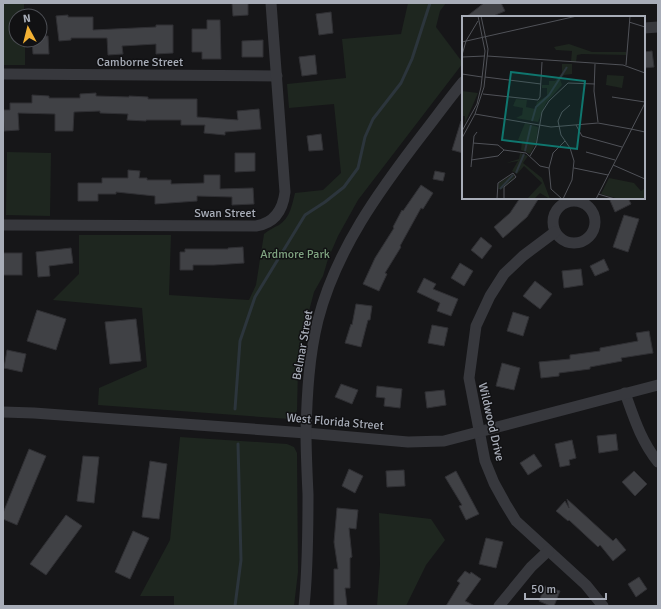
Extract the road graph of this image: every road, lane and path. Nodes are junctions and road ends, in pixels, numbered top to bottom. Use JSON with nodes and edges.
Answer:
{"nodes":[{"id":1,"x":271,"y":3,"type":"edge"},
{"id":2,"x":658,"y":27,"type":"edge"},
{"id":3,"x":645,"y":28,"type":"edge"},
{"id":4,"x":3,"y":74,"type":"edge"},
{"id":5,"x":277,"y":76,"type":"junction"},
{"id":6,"x":462,"y":83,"type":"edge"},
{"id":7,"x":3,"y":225,"type":"edge"},
{"id":8,"x":555,"y":232,"type":"dead end"},
{"id":9,"x":658,"y":385,"type":"edge"},
{"id":10,"x":626,"y":393,"type":"junction"},
{"id":11,"x":3,"y":412,"type":"edge"},
{"id":12,"x":478,"y":432,"type":"junction"},
{"id":13,"x":306,"y":433,"type":"junction"},
{"id":14,"x":658,"y":462,"type":"edge"},
{"id":15,"x":548,"y":551,"type":"junction"},
{"id":16,"x":304,"y":606,"type":"edge"},
{"id":17,"x":499,"y":606,"type":"edge"},
{"id":18,"x":603,"y":606,"type":"edge"}],
"edges":[{"from":1,"to":5,"type":"street","name":"Swan Street"},
{"from":2,"to":3,"type":"street"},
{"from":4,"to":5,"type":"street","name":"Camborne Street"},
{"from":5,"to":7,"type":"street","name":"Swan Street"},
{"from":6,"to":13,"type":"street","name":"Belmar Street"},
{"from":8,"to":12,"type":"street","name":"Wildwood Drive"},
{"from":9,"to":10,"type":"street","name":"West Florida Street"},
{"from":10,"to":12,"type":"street","name":"West Florida Street"},
{"from":10,"to":14,"type":"street"},
{"from":11,"to":13,"type":"street","name":"West Florida Street"},
{"from":12,"to":13,"type":"street","name":"West Florida Street"},
{"from":12,"to":15,"type":"street","name":"Wildwood Drive"},
{"from":13,"to":16,"type":"street","name":"Belmar Street"},
{"from":15,"to":17,"type":"street"},
{"from":15,"to":18,"type":"street","name":"Wildwood Drive"}]}
